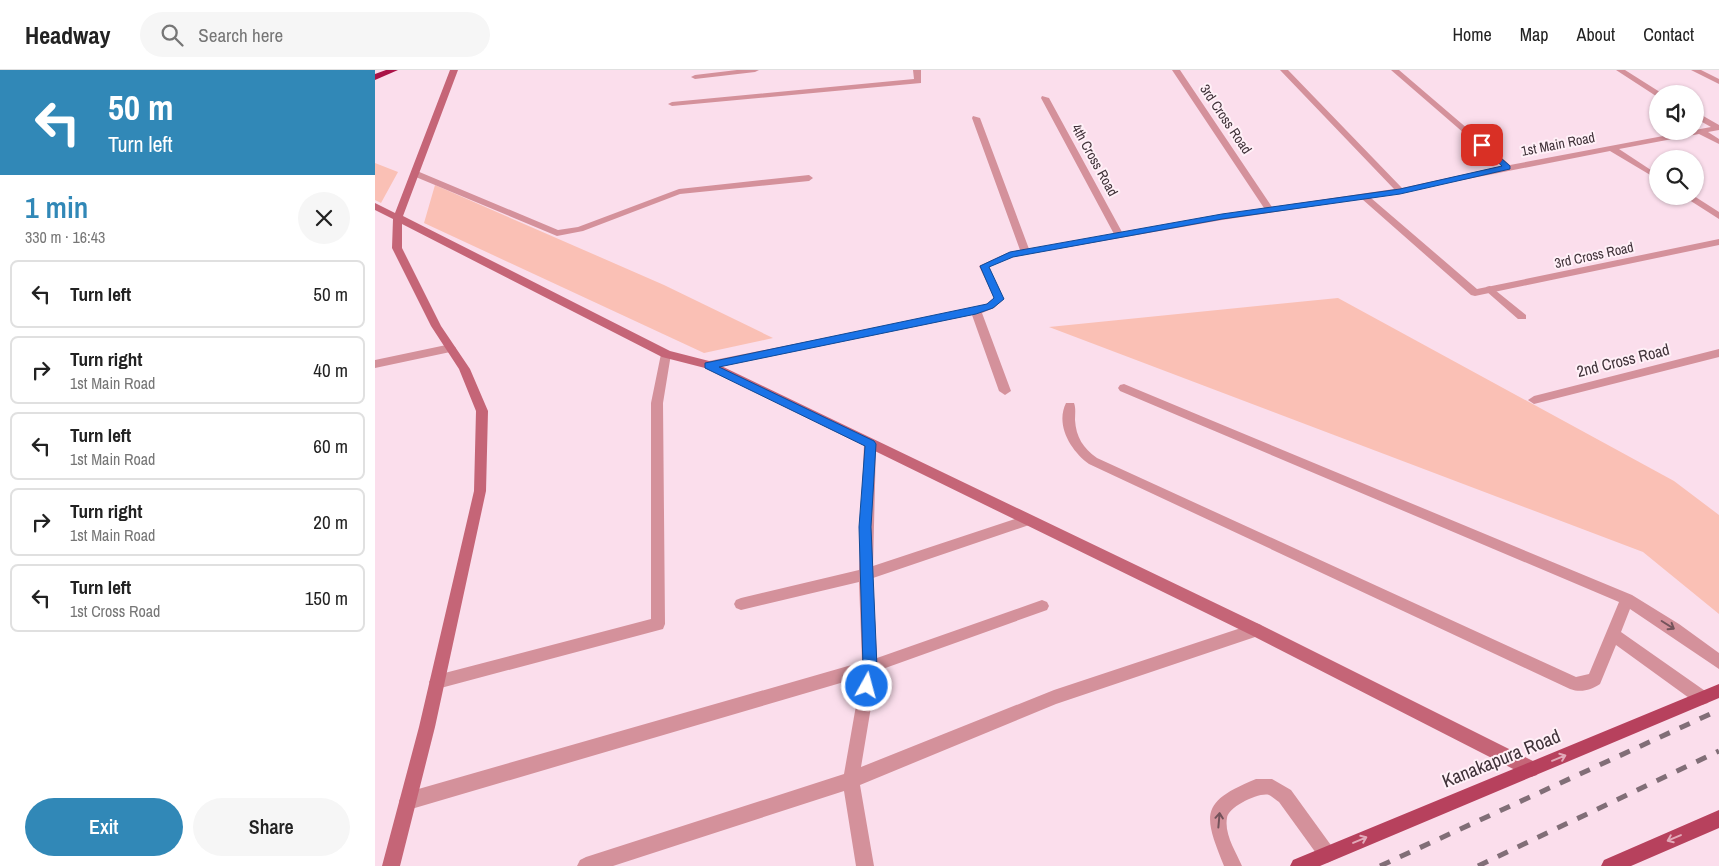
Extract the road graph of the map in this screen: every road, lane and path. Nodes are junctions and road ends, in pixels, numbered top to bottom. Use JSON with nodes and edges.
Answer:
{"nodes":[{"id":1,"x":394,"y":70,"type":"edge"},
{"id":2,"x":454,"y":70,"type":"edge"},
{"id":3,"x":755,"y":70,"type":"edge"},
{"id":4,"x":917,"y":70,"type":"edge"},
{"id":5,"x":1176,"y":70,"type":"edge"},
{"id":6,"x":1284,"y":70,"type":"edge"},
{"id":7,"x":1395,"y":70,"type":"edge"},
{"id":8,"x":1620,"y":70,"type":"edge"},
{"id":9,"x":1695,"y":70,"type":"edge"},
{"id":10,"x":375,"y":77,"type":"edge"},
{"id":11,"x":695,"y":77,"type":"dead end"},
{"id":12,"x":1719,"y":82,"type":"edge"},
{"id":13,"x":1649,"y":88,"type":"edge"},
{"id":14,"x":1045,"y":98,"type":"dead end"},
{"id":15,"x":672,"y":104,"type":"dead end"},
{"id":16,"x":976,"y":118,"type":"dead end"},
{"id":17,"x":1704,"y":120,"type":"edge"},
{"id":18,"x":1718,"y":128,"type":"edge"},
{"id":19,"x":1704,"y":131,"type":"edge"},
{"id":20,"x":1704,"y":134,"type":"edge"},
{"id":21,"x":1652,"y":140,"type":"edge"},
{"id":22,"x":1719,"y":142,"type":"edge"},
{"id":23,"x":1610,"y":147,"type":"junction"},
{"id":24,"x":1508,"y":167,"type":"junction"},
{"id":25,"x":1649,"y":172,"type":"edge"},
{"id":26,"x":414,"y":173,"type":"junction"},
{"id":27,"x":809,"y":178,"type":"dead end"},
{"id":28,"x":1400,"y":191,"type":"junction"},
{"id":29,"x":1365,"y":197,"type":"junction"},
{"id":30,"x":1701,"y":205,"type":"edge"},
{"id":31,"x":375,"y":206,"type":"edge"},
{"id":32,"x":1269,"y":209,"type":"junction"},
{"id":33,"x":397,"y":216,"type":"junction"},
{"id":34,"x":1719,"y":216,"type":"edge"},
{"id":35,"x":1120,"y":236,"type":"junction"},
{"id":36,"x":1719,"y":242,"type":"edge"},
{"id":37,"x":1025,"y":252,"type":"junction"},
{"id":38,"x":1490,"y":290,"type":"junction"},
{"id":39,"x":976,"y":311,"type":"junction"},
{"id":40,"x":1522,"y":317,"type":"dead end"},
{"id":41,"x":451,"y":348,"type":"junction"},
{"id":42,"x":1719,"y":353,"type":"edge"},
{"id":43,"x":667,"y":354,"type":"junction"},
{"id":44,"x":375,"y":364,"type":"edge"},
{"id":45,"x":709,"y":366,"type":"junction"},
{"id":46,"x":1124,"y":388,"type":"dead end"},
{"id":47,"x":1005,"y":391,"type":"dead end"},
{"id":48,"x":1534,"y":400,"type":"dead end"},
{"id":49,"x":1070,"y":406,"type":"dead end"},
{"id":50,"x":870,"y":444,"type":"junction"},
{"id":51,"x":1027,"y":520,"type":"junction"},
{"id":52,"x":867,"y":574,"type":"junction"},
{"id":53,"x":1627,"y":599,"type":"junction"},
{"id":54,"x":741,"y":604,"type":"dead end"},
{"id":55,"x":1042,"y":606,"type":"dead end"},
{"id":56,"x":1256,"y":630,"type":"junction"},
{"id":57,"x":1613,"y":635,"type":"junction"},
{"id":58,"x":1719,"y":662,"type":"edge"},
{"id":59,"x":870,"y":667,"type":"junction"},
{"id":60,"x":437,"y":682,"type":"junction"},
{"id":61,"x":1719,"y":691,"type":"edge"},
{"id":62,"x":1702,"y":698,"type":"junction"},
{"id":63,"x":1531,"y":769,"type":"junction"},
{"id":64,"x":851,"y":780,"type":"junction"},
{"id":65,"x":408,"y":801,"type":"junction"},
{"id":66,"x":1719,"y":819,"type":"edge"},
{"id":67,"x":1327,"y":854,"type":"junction"},
{"id":68,"x":391,"y":866,"type":"edge"},
{"id":69,"x":586,"y":866,"type":"edge"},
{"id":70,"x":865,"y":866,"type":"edge"},
{"id":71,"x":1233,"y":866,"type":"edge"},
{"id":72,"x":1299,"y":866,"type":"edge"},
{"id":73,"x":1610,"y":866,"type":"edge"}],
"edges":[{"from":1,"to":10,"type":"highway"},
{"from":2,"to":26,"type":"street"},
{"from":3,"to":11,"type":"street"},
{"from":4,"to":15,"type":"street"},
{"from":5,"to":32,"type":"street","name":"3rd Cross Road"},
{"from":6,"to":28,"type":"street"},
{"from":7,"to":24,"type":"street"},
{"from":8,"to":13,"type":"street"},
{"from":9,"to":12,"type":"street"},
{"from":14,"to":35,"type":"street","name":"4th Cross Road"},
{"from":16,"to":37,"type":"street"},
{"from":17,"to":18,"type":"street"},
{"from":18,"to":19,"type":"street","name":"1st Main Road"},
{"from":20,"to":22,"type":"street"},
{"from":21,"to":23,"type":"street","name":"1st Main Road"},
{"from":23,"to":24,"type":"street","name":"1st Main Road"},
{"from":23,"to":25,"type":"street"},
{"from":24,"to":28,"type":"street","name":"1st Main Road"},
{"from":26,"to":27,"type":"street"},
{"from":26,"to":33,"type":"street"},
{"from":28,"to":29,"type":"street","name":"1st Main Road"},
{"from":29,"to":32,"type":"street","name":"1st Main Road"},
{"from":29,"to":38,"type":"street","name":"3rd Cross Road"},
{"from":30,"to":34,"type":"street"},
{"from":31,"to":33,"type":"street"},
{"from":32,"to":35,"type":"street","name":"1st Main Road"},
{"from":33,"to":41,"type":"street"},
{"from":33,"to":43,"type":"street"},
{"from":35,"to":37,"type":"street","name":"1st Main Road"},
{"from":36,"to":38,"type":"street","name":"3rd Cross Road"},
{"from":37,"to":39,"type":"street","name":"1st Main Road"},
{"from":38,"to":40,"type":"street"},
{"from":39,"to":45,"type":"street","name":"1st Main Road"},
{"from":39,"to":47,"type":"street"},
{"from":41,"to":44,"type":"street"},
{"from":41,"to":60,"type":"street"},
{"from":42,"to":48,"type":"street","name":"2nd Cross Road"},
{"from":43,"to":45,"type":"street"},
{"from":43,"to":60,"type":"street"},
{"from":45,"to":50,"type":"street"},
{"from":46,"to":53,"type":"street"},
{"from":49,"to":57,"type":"street"},
{"from":50,"to":51,"type":"street"},
{"from":50,"to":52,"type":"street"},
{"from":51,"to":52,"type":"street"},
{"from":51,"to":56,"type":"street"},
{"from":52,"to":54,"type":"street"},
{"from":52,"to":59,"type":"street"},
{"from":53,"to":57,"type":"street"},
{"from":53,"to":58,"type":"street","one_way":true},
{"from":55,"to":59,"type":"street"},
{"from":56,"to":63,"type":"street"},
{"from":56,"to":64,"type":"street"},
{"from":57,"to":62,"type":"street"},
{"from":59,"to":64,"type":"street"},
{"from":59,"to":65,"type":"street"},
{"from":60,"to":65,"type":"street"},
{"from":61,"to":62,"type":"main road","name":"Kanakapura Road"},
{"from":63,"to":62,"type":"main road","name":"Kanakapura Road","one_way":true},
{"from":67,"to":63,"type":"main road","name":"Kanakapura Road","one_way":true},
{"from":64,"to":69,"type":"street"},
{"from":64,"to":70,"type":"street"},
{"from":65,"to":68,"type":"street"},
{"from":66,"to":73,"type":"main road","one_way":true},
{"from":71,"to":67,"type":"street","one_way":true},
{"from":67,"to":72,"type":"main road","name":"Kanakapura Road"}]}
